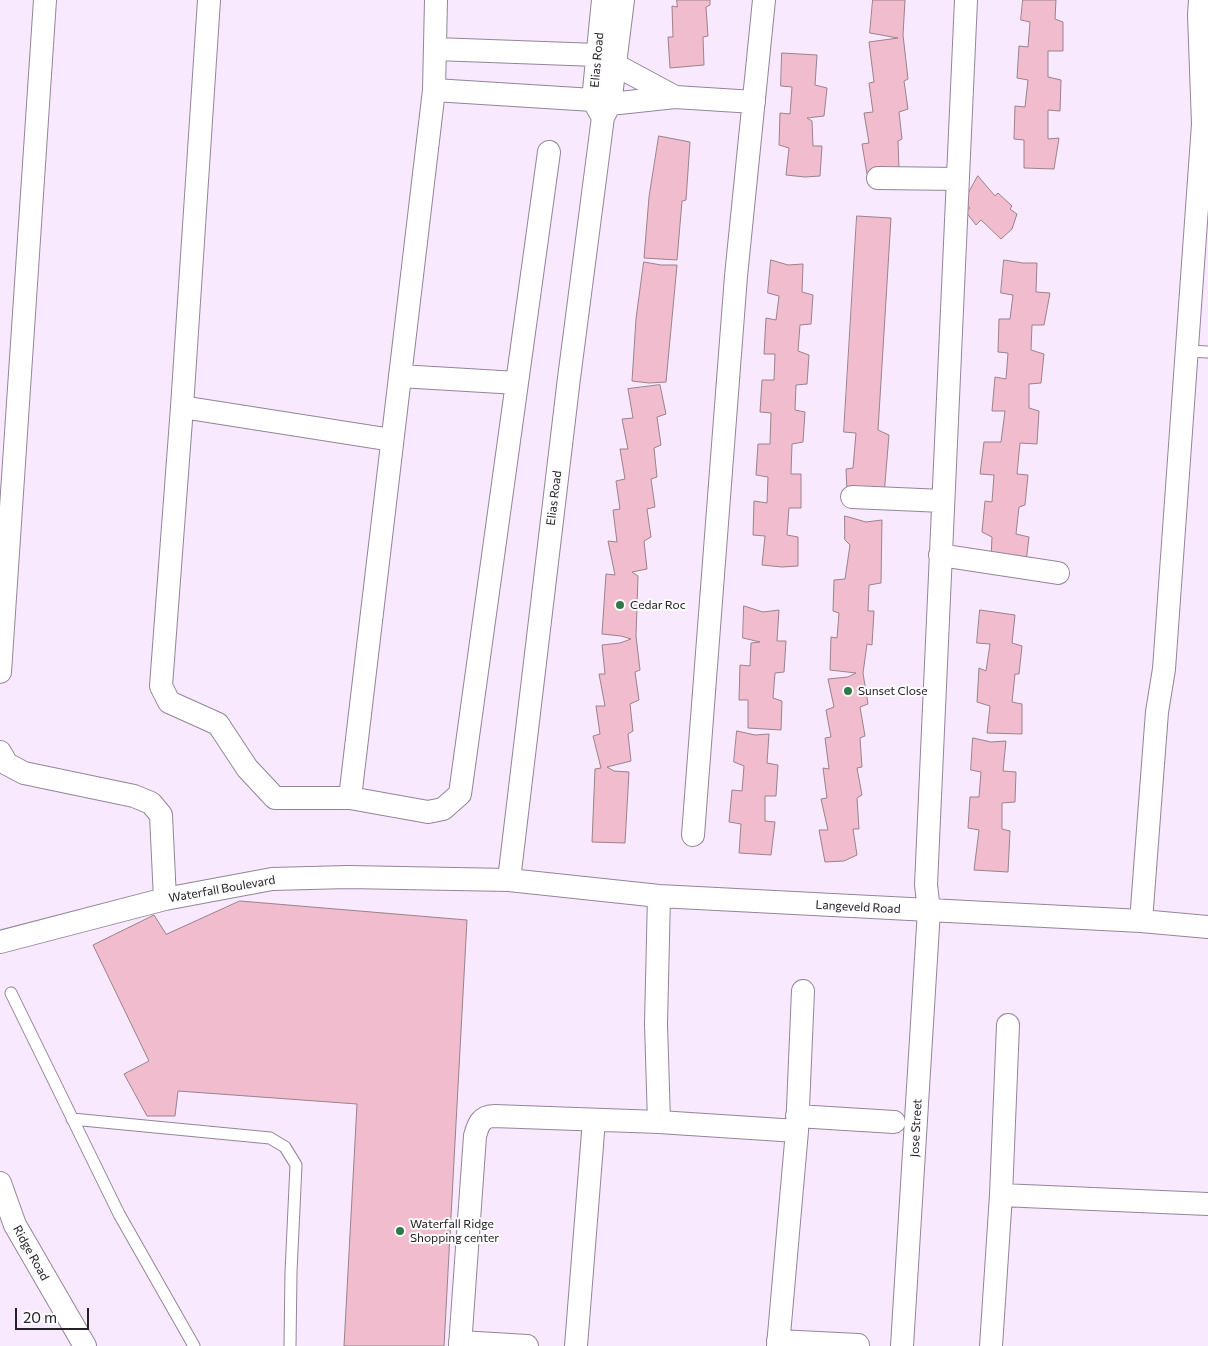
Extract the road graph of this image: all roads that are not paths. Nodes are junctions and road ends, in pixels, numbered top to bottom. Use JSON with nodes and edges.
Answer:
{"nodes":[{"id":1,"x":45,"y":0,"type":"edge"},
{"id":2,"x":209,"y":0,"type":"edge"},
{"id":3,"x":436,"y":0,"type":"edge"},
{"id":4,"x":603,"y":0,"type":"edge"},
{"id":5,"x":622,"y":0,"type":"edge"},
{"id":6,"x":764,"y":0,"type":"edge"},
{"id":7,"x":966,"y":0,"type":"edge"},
{"id":8,"x":1200,"y":0,"type":"edge"},
{"id":9,"x":436,"y":49,"type":"junction"},
{"id":10,"x":606,"y":59,"type":"junction"},
{"id":11,"x":434,"y":90,"type":"junction"},
{"id":12,"x":675,"y":97,"type":"junction"},
{"id":13,"x":754,"y":102,"type":"junction"},
{"id":14,"x":602,"y":107,"type":"junction"},
{"id":15,"x":549,"y":152,"type":"dead end"},
{"id":16,"x":878,"y":178,"type":"dead end"},
{"id":17,"x":958,"y":179,"type":"junction"},
{"id":18,"x":1197,"y":352,"type":"edge"},
{"id":19,"x":400,"y":376,"type":"junction"},
{"id":20,"x":517,"y":383,"type":"junction"},
{"id":21,"x":182,"y":407,"type":"junction"},
{"id":22,"x":392,"y":440,"type":"junction"},
{"id":23,"x":852,"y":497,"type":"dead end"},
{"id":24,"x":943,"y":501,"type":"junction"},
{"id":25,"x":940,"y":555,"type":"junction"},
{"id":26,"x":1058,"y":573,"type":"dead end"},
{"id":27,"x":0,"y":672,"type":"edge"},
{"id":28,"x":0,"y":752,"type":"edge"},
{"id":29,"x":350,"y":798,"type":"junction"},
{"id":30,"x":693,"y":835,"type":"dead end"},
{"id":31,"x":509,"y":880,"type":"junction"},
{"id":32,"x":659,"y":896,"type":"junction"},
{"id":33,"x":165,"y":899,"type":"junction"},
{"id":34,"x":929,"y":910,"type":"junction"},
{"id":35,"x":1141,"y":921,"type":"junction"},
{"id":36,"x":1208,"y":927,"type":"edge"},
{"id":37,"x":0,"y":942,"type":"edge"},
{"id":38,"x":803,"y":991,"type":"dead end"},
{"id":39,"x":11,"y":993,"type":"dead end"},
{"id":40,"x":1008,"y":1025,"type":"dead end"},
{"id":41,"x":72,"y":1119,"type":"junction"},
{"id":42,"x":594,"y":1120,"type":"junction"},
{"id":43,"x":659,"y":1122,"type":"junction"},
{"id":44,"x":894,"y":1122,"type":"dead end"},
{"id":45,"x":797,"y":1123,"type":"junction"},
{"id":46,"x":0,"y":1183,"type":"edge"},
{"id":47,"x":1001,"y":1195,"type":"junction"},
{"id":48,"x":1208,"y":1204,"type":"edge"},
{"id":49,"x":460,"y":1344,"type":"edge"},
{"id":50,"x":778,"y":1344,"type":"edge"},
{"id":51,"x":858,"y":1345,"type":"edge"},
{"id":52,"x":85,"y":1346,"type":"edge"},
{"id":53,"x":194,"y":1346,"type":"edge"},
{"id":54,"x":290,"y":1346,"type":"edge"},
{"id":55,"x":527,"y":1346,"type":"edge"},
{"id":56,"x":576,"y":1346,"type":"edge"},
{"id":57,"x":902,"y":1346,"type":"edge"},
{"id":58,"x":991,"y":1346,"type":"edge"}],
"edges":[{"from":1,"to":27,"type":"street"},
{"from":2,"to":21,"type":"street"},
{"from":3,"to":9,"type":"street"},
{"from":4,"to":10,"type":"street","name":"Elias Road"},
{"from":5,"to":10,"type":"street","name":"Elias Road"},
{"from":6,"to":13,"type":"street"},
{"from":7,"to":17,"type":"street","name":"Jose Street"},
{"from":8,"to":18,"type":"street"},
{"from":9,"to":10,"type":"street"},
{"from":9,"to":11,"type":"street"},
{"from":10,"to":12,"type":"street"},
{"from":10,"to":14,"type":"street","name":"Elias Road"},
{"from":11,"to":14,"type":"street"},
{"from":11,"to":19,"type":"street"},
{"from":12,"to":13,"type":"street"},
{"from":12,"to":14,"type":"street"},
{"from":13,"to":30,"type":"street"},
{"from":14,"to":31,"type":"street","name":"Elias Road"},
{"from":15,"to":20,"type":"street"},
{"from":16,"to":17,"type":"street"},
{"from":17,"to":24,"type":"street","name":"Jose Street"},
{"from":18,"to":35,"type":"street"},
{"from":19,"to":20,"type":"street"},
{"from":19,"to":22,"type":"street"},
{"from":20,"to":29,"type":"street"},
{"from":21,"to":22,"type":"street"},
{"from":21,"to":29,"type":"street"},
{"from":22,"to":29,"type":"street"},
{"from":23,"to":24,"type":"street"},
{"from":24,"to":25,"type":"street","name":"Jose Street"},
{"from":25,"to":26,"type":"street"},
{"from":25,"to":34,"type":"street","name":"Jose Street"},
{"from":28,"to":33,"type":"street"},
{"from":31,"to":32,"type":"street","name":"Langeveld Road"},
{"from":31,"to":33,"type":"street","name":"Waterfall Boulevard"},
{"from":32,"to":34,"type":"street","name":"Langeveld Road"},
{"from":32,"to":43,"type":"street"},
{"from":33,"to":37,"type":"street","name":"Waterfall Boulevard"},
{"from":34,"to":35,"type":"street","name":"Langeveld Road"},
{"from":34,"to":57,"type":"street","name":"Jose Street"},
{"from":35,"to":36,"type":"street","name":"Langeveld Road"},
{"from":38,"to":45,"type":"street"},
{"from":39,"to":41,"type":"lane"},
{"from":40,"to":47,"type":"street"},
{"from":41,"to":53,"type":"lane"},
{"from":41,"to":54,"type":"lane"},
{"from":42,"to":43,"type":"street"},
{"from":42,"to":49,"type":"street"},
{"from":42,"to":56,"type":"street"},
{"from":43,"to":45,"type":"street"},
{"from":44,"to":45,"type":"street"},
{"from":45,"to":50,"type":"street"},
{"from":46,"to":52,"type":"street","name":"Ridge Road"},
{"from":47,"to":48,"type":"street"},
{"from":47,"to":58,"type":"street"},
{"from":49,"to":55,"type":"street"},
{"from":50,"to":51,"type":"street"}]}
